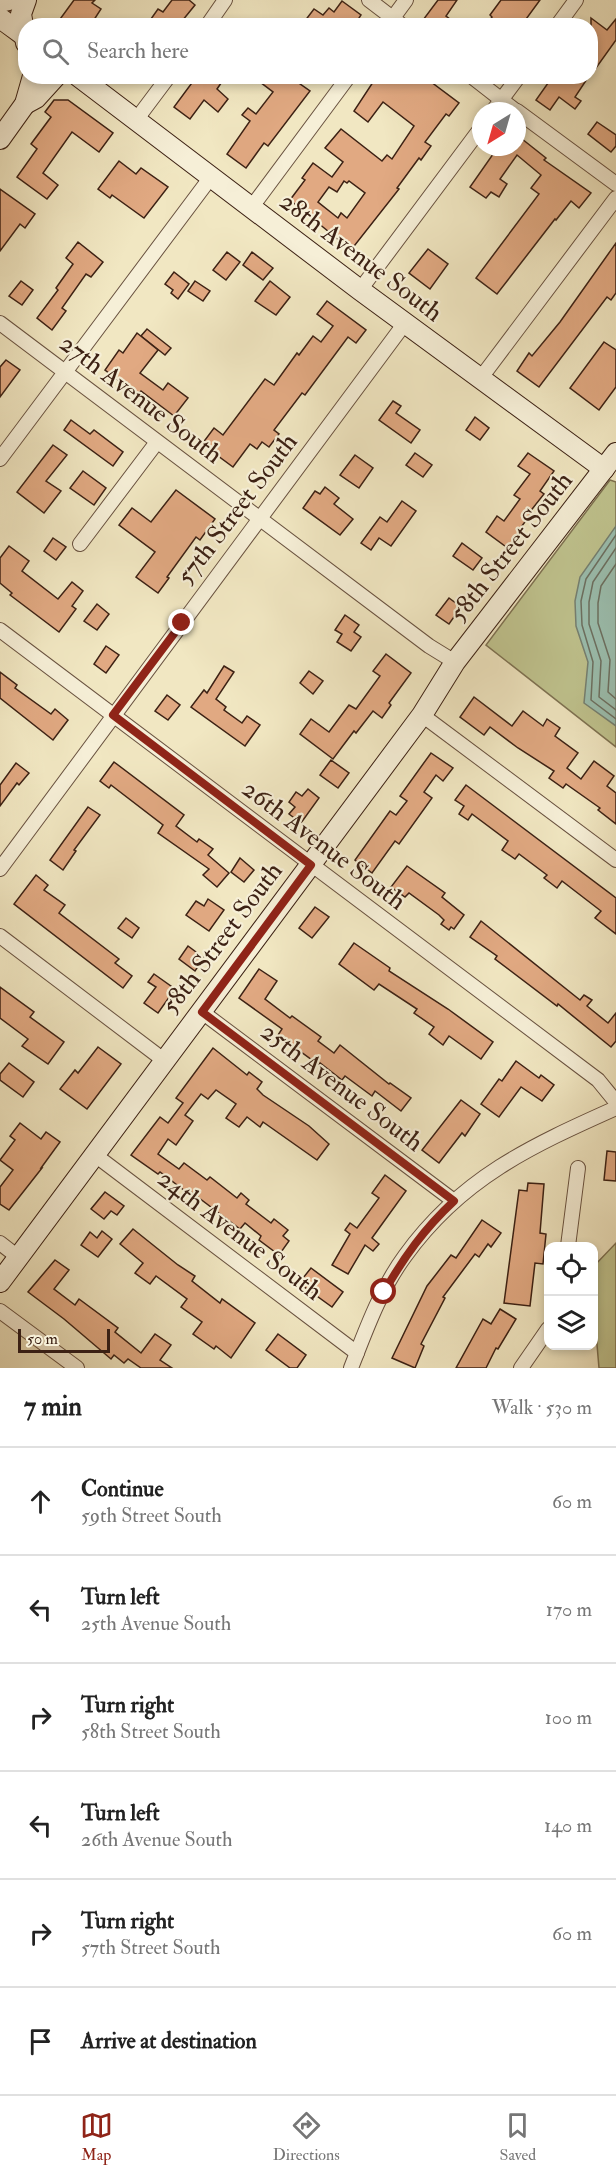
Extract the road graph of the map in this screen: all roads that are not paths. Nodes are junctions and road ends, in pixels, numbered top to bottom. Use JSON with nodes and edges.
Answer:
{"nodes":[{"id":1,"x":9,"y":0,"type":"edge"},
{"id":2,"x":26,"y":0,"type":"edge"},
{"id":3,"x":225,"y":0,"type":"edge"},
{"id":4,"x":369,"y":0,"type":"edge"},
{"id":5,"x":405,"y":0,"type":"edge"},
{"id":6,"x":576,"y":0,"type":"edge"},
{"id":7,"x":0,"y":2,"type":"edge"},
{"id":8,"x":0,"y":18,"type":"edge"},
{"id":9,"x":22,"y":18,"type":"edge"},
{"id":10,"x":213,"y":18,"type":"edge"},
{"id":11,"x":389,"y":18,"type":"edge"},
{"id":12,"x":396,"y":18,"type":"edge"},
{"id":13,"x":563,"y":18,"type":"edge"},
{"id":14,"x":18,"y":33,"type":"edge"},
{"id":15,"x":31,"y":84,"type":"edge"},
{"id":16,"x":49,"y":84,"type":"edge"},
{"id":17,"x":89,"y":84,"type":"edge"},
{"id":18,"x":163,"y":84,"type":"edge"},
{"id":19,"x":343,"y":84,"type":"edge"},
{"id":20,"x":478,"y":84,"type":"edge"},
{"id":21,"x":513,"y":84,"type":"edge"},
{"id":22,"x":494,"y":102,"type":"edge"},
{"id":23,"x":499,"y":102,"type":"edge"},
{"id":24,"x":25,"y":104,"type":"junction"},
{"id":25,"x":526,"y":118,"type":"edge"},
{"id":26,"x":136,"y":120,"type":"junction"},
{"id":27,"x":0,"y":139,"type":"edge"},
{"id":28,"x":472,"y":140,"type":"edge"},
{"id":29,"x":211,"y":177,"type":"junction"},
{"id":30,"x":616,"y":184,"type":"edge"},
{"id":31,"x":616,"y":198,"type":"edge"},
{"id":32,"x":251,"y":208,"type":"junction"},
{"id":33,"x":360,"y":290,"type":"junction"},
{"id":34,"x":0,"y":323,"type":"edge"},
{"id":35,"x":405,"y":323,"type":"junction"},
{"id":36,"x":65,"y":372,"type":"junction"},
{"id":37,"x":480,"y":378,"type":"junction"},
{"id":38,"x":157,"y":442,"type":"junction"},
{"id":39,"x":616,"y":453,"type":"edge"},
{"id":40,"x":0,"y":459,"type":"edge"},
{"id":41,"x":610,"y":471,"type":"edge"},
{"id":42,"x":260,"y":519,"type":"junction"},
{"id":43,"x":80,"y":544,"type":"dead end"},
{"id":44,"x":0,"y":630,"type":"edge"},
{"id":45,"x":455,"y":663,"type":"junction"},
{"id":46,"x":113,"y":715,"type":"junction"},
{"id":47,"x":422,"y":715,"type":"junction"},
{"id":48,"x":616,"y":860,"type":"edge"},
{"id":49,"x":311,"y":865,"type":"junction"},
{"id":50,"x":0,"y":869,"type":"edge"},
{"id":51,"x":0,"y":936,"type":"edge"},
{"id":52,"x":202,"y":1012,"type":"junction"},
{"id":53,"x":165,"y":1061,"type":"junction"},
{"id":54,"x":616,"y":1102,"type":"edge"},
{"id":55,"x":616,"y":1108,"type":"edge"},
{"id":56,"x":95,"y":1155,"type":"junction"},
{"id":57,"x":578,"y":1168,"type":"dead end"},
{"id":58,"x":454,"y":1201,"type":"junction"},
{"id":59,"x":569,"y":1242,"type":"edge"},
{"id":60,"x":0,"y":1243,"type":"edge"},
{"id":61,"x":18,"y":1257,"type":"junction"},
{"id":62,"x":0,"y":1281,"type":"edge"},
{"id":63,"x":0,"y":1311,"type":"edge"},
{"id":64,"x":544,"y":1336,"type":"edge"},
{"id":65,"x":357,"y":1353,"type":"junction"},
{"id":66,"x":77,"y":1368,"type":"edge"},
{"id":67,"x":351,"y":1368,"type":"edge"},
{"id":68,"x":521,"y":1368,"type":"edge"}],
"edges":[{"from":1,"to":7,"type":"street"},
{"from":2,"to":9,"type":"street"},
{"from":3,"to":10,"type":"street"},
{"from":4,"to":11,"type":"street"},
{"from":5,"to":12,"type":"street"},
{"from":6,"to":13,"type":"street"},
{"from":8,"to":14,"type":"street"},
{"from":15,"to":24,"type":"street"},
{"from":16,"to":24,"type":"street"},
{"from":17,"to":26,"type":"street","name":"28th Avenue South"},
{"from":18,"to":26,"type":"street"},
{"from":19,"to":32,"type":"street"},
{"from":20,"to":22,"type":"street"},
{"from":21,"to":23,"type":"street"},
{"from":24,"to":27,"type":"street"},
{"from":25,"to":30,"type":"street"},
{"from":26,"to":29,"type":"street","name":"28th Avenue South"},
{"from":28,"to":33,"type":"street"},
{"from":29,"to":32,"type":"street","name":"28th Avenue South"},
{"from":29,"to":36,"type":"street"},
{"from":31,"to":37,"type":"street"},
{"from":32,"to":33,"type":"street","name":"28th Avenue South"},
{"from":33,"to":35,"type":"street","name":"28th Avenue South"},
{"from":34,"to":36,"type":"street","name":"27th Avenue South"},
{"from":35,"to":37,"type":"street","name":"28th Avenue South"},
{"from":35,"to":42,"type":"street","name":"57th Street South"},
{"from":36,"to":38,"type":"street","name":"27th Avenue South"},
{"from":36,"to":40,"type":"street"},
{"from":37,"to":41,"type":"street","name":"28th Avenue South"},
{"from":38,"to":42,"type":"street","name":"27th Avenue South"},
{"from":38,"to":43,"type":"street"},
{"from":39,"to":41,"type":"street","name":"58th Street South"},
{"from":41,"to":45,"type":"street","name":"58th Street South"},
{"from":42,"to":45,"type":"street","name":"27th Avenue South"},
{"from":42,"to":46,"type":"street","name":"57th Street South"},
{"from":44,"to":46,"type":"street","name":"26th Avenue South"},
{"from":45,"to":47,"type":"street","name":"58th Street South"},
{"from":46,"to":49,"type":"street","name":"26th Avenue South"},
{"from":46,"to":50,"type":"street","name":"57th Street South"},
{"from":47,"to":48,"type":"street"},
{"from":47,"to":49,"type":"street","name":"58th Street South"},
{"from":49,"to":52,"type":"street","name":"58th Street South"},
{"from":49,"to":54,"type":"street","name":"26th Avenue South"},
{"from":51,"to":53,"type":"street"},
{"from":52,"to":53,"type":"street","name":"58th Street South"},
{"from":52,"to":58,"type":"street","name":"25th Avenue South"},
{"from":53,"to":56,"type":"street","name":"58th Street South"},
{"from":55,"to":58,"type":"street"},
{"from":56,"to":61,"type":"street","name":"58th Street South"},
{"from":56,"to":65,"type":"street","name":"24th Avenue South"},
{"from":57,"to":59,"type":"street"},
{"from":58,"to":65,"type":"street"},
{"from":60,"to":61,"type":"street"},
{"from":61,"to":62,"type":"street","name":"58th Street South"},
{"from":63,"to":66,"type":"street"},
{"from":64,"to":68,"type":"street"},
{"from":65,"to":67,"type":"street"}]}
